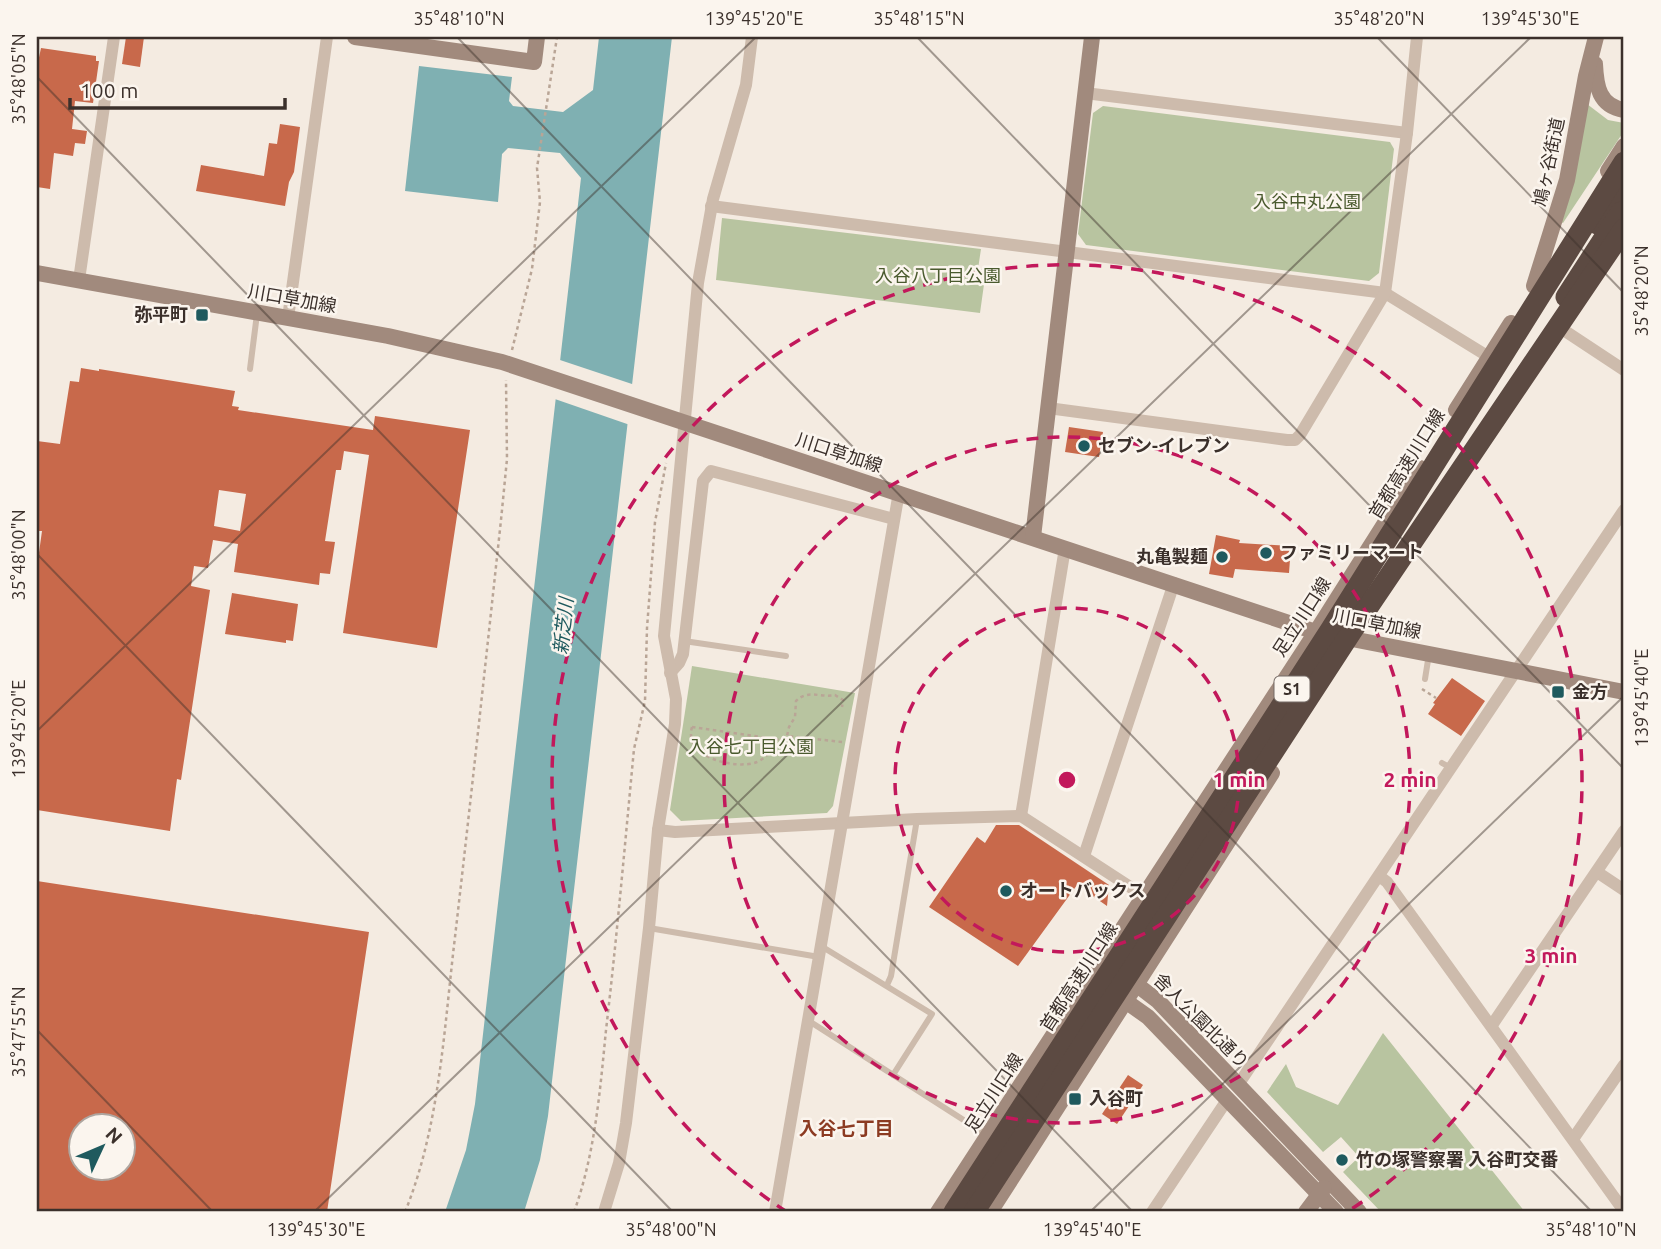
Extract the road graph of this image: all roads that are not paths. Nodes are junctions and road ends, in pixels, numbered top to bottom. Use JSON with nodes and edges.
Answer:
{"nodes":[{"id":1,"x":114,"y":37,"type":"edge"},
{"id":2,"x":327,"y":37,"type":"edge"},
{"id":3,"x":355,"y":37,"type":"edge"},
{"id":4,"x":537,"y":37,"type":"edge"},
{"id":5,"x":752,"y":37,"type":"edge"},
{"id":6,"x":1092,"y":37,"type":"edge"},
{"id":7,"x":1417,"y":37,"type":"edge"},
{"id":8,"x":1596,"y":40,"type":"edge"},
{"id":9,"x":1085,"y":93,"type":"junction"},
{"id":10,"x":1624,"y":110,"type":"edge"},
{"id":11,"x":1407,"y":133,"type":"junction"},
{"id":12,"x":1624,"y":146,"type":"edge"},
{"id":13,"x":1624,"y":162,"type":"edge"},
{"id":14,"x":1624,"y":182,"type":"edge"},
{"id":15,"x":711,"y":206,"type":"junction"},
{"id":16,"x":1624,"y":207,"type":"edge"},
{"id":17,"x":1624,"y":229,"type":"edge"},
{"id":18,"x":1624,"y":242,"type":"edge"},
{"id":19,"x":1066,"y":251,"type":"junction"},
{"id":20,"x":37,"y":273,"type":"edge"},
{"id":21,"x":79,"y":280,"type":"junction"},
{"id":22,"x":1534,"y":286,"type":"junction"},
{"id":23,"x":1385,"y":293,"type":"junction"},
{"id":24,"x":257,"y":312,"type":"junction"},
{"id":25,"x":288,"y":318,"type":"junction"},
{"id":26,"x":1565,"y":331,"type":"junction"},
{"id":27,"x":1521,"y":353,"type":"junction"},
{"id":28,"x":1489,"y":358,"type":"junction"},
{"id":29,"x":250,"y":369,"type":"dead end"},
{"id":30,"x":1624,"y":370,"type":"edge"},
{"id":31,"x":1048,"y":408,"type":"junction"},
{"id":32,"x":684,"y":422,"type":"junction"},
{"id":33,"x":1427,"y":456,"type":"junction"},
{"id":34,"x":1466,"y":478,"type":"junction"},
{"id":35,"x":899,"y":492,"type":"junction"},
{"id":36,"x":1624,"y":510,"type":"edge"},
{"id":37,"x":894,"y":519,"type":"junction"},
{"id":38,"x":1033,"y":537,"type":"junction"},
{"id":39,"x":1065,"y":548,"type":"junction"},
{"id":40,"x":1174,"y":583,"type":"junction"},
{"id":41,"x":1316,"y":632,"type":"junction"},
{"id":42,"x":1358,"y":639,"type":"junction"},
{"id":43,"x":684,"y":641,"type":"junction"},
{"id":44,"x":1429,"y":654,"type":"junction"},
{"id":45,"x":786,"y":656,"type":"dead end"},
{"id":46,"x":1516,"y":671,"type":"junction"},
{"id":47,"x":670,"y":673,"type":"junction"},
{"id":48,"x":1424,"y":679,"type":"dead end"},
{"id":49,"x":1624,"y":692,"type":"edge"},
{"id":50,"x":1021,"y":816,"type":"junction"},
{"id":51,"x":917,"y":818,"type":"junction"},
{"id":52,"x":842,"y":823,"type":"junction"},
{"id":53,"x":658,"y":830,"type":"junction"},
{"id":54,"x":1624,"y":831,"type":"edge"},
{"id":55,"x":1083,"y":856,"type":"junction"},
{"id":56,"x":1597,"y":872,"type":"junction"},
{"id":57,"x":1379,"y":876,"type":"junction"},
{"id":58,"x":1624,"y":890,"type":"edge"},
{"id":59,"x":1144,"y":896,"type":"junction"},
{"id":60,"x":649,"y":928,"type":"junction"},
{"id":61,"x":820,"y":951,"type":"junction"},
{"id":62,"x":1097,"y":970,"type":"junction"},
{"id":63,"x":1136,"y":984,"type":"junction"},
{"id":64,"x":887,"y":985,"type":"junction"},
{"id":65,"x":1125,"y":1000,"type":"junction"},
{"id":66,"x":809,"y":1021,"type":"junction"},
{"id":67,"x":1492,"y":1026,"type":"junction"},
{"id":68,"x":1624,"y":1065,"type":"edge"},
{"id":69,"x":893,"y":1075,"type":"junction"},
{"id":70,"x":1238,"y":1084,"type":"junction"},
{"id":71,"x":1227,"y":1100,"type":"junction"},
{"id":72,"x":988,"y":1136,"type":"junction"},
{"id":73,"x":1573,"y":1139,"type":"junction"},
{"id":74,"x":1330,"y":1182,"type":"junction"},
{"id":75,"x":1318,"y":1194,"type":"junction"},
{"id":76,"x":1624,"y":1211,"type":"edge"},
{"id":77,"x":604,"y":1212,"type":"edge"},
{"id":78,"x":775,"y":1212,"type":"edge"},
{"id":79,"x":938,"y":1212,"type":"edge"},
{"id":80,"x":954,"y":1212,"type":"edge"},
{"id":81,"x":974,"y":1212,"type":"edge"},
{"id":82,"x":990,"y":1212,"type":"edge"},
{"id":83,"x":1152,"y":1212,"type":"edge"},
{"id":84,"x":1306,"y":1212,"type":"edge"},
{"id":85,"x":1336,"y":1212,"type":"edge"},
{"id":86,"x":1359,"y":1212,"type":"edge"}],
"edges":[{"from":1,"to":21,"type":"street"},
{"from":2,"to":25,"type":"street"},
{"from":3,"to":4,"type":"main road"},
{"from":5,"to":15,"type":"street"},
{"from":6,"to":9,"type":"main road"},
{"from":7,"to":11,"type":"street"},
{"from":8,"to":10,"type":"main road","name":"鳩ヶ谷街道"},
{"from":8,"to":22,"type":"main road","name":"鳩ヶ谷街道"},
{"from":9,"to":11,"type":"street"},
{"from":9,"to":19,"type":"main road"},
{"from":11,"to":23,"type":"street"},
{"from":12,"to":22,"type":"main road","name":"足立川口線"},
{"from":13,"to":80,"type":"highway","name":"首都高速川口線","number":"S1","bridge":true},
{"from":14,"to":27,"type":"highway"},
{"from":15,"to":19,"type":"street"},
{"from":15,"to":32,"type":"street"},
{"from":16,"to":27,"type":"highway"},
{"from":17,"to":81,"type":"highway","number":"S1","bridge":true},
{"from":18,"to":26,"type":"main road"},
{"from":19,"to":23,"type":"street"},
{"from":19,"to":31,"type":"main road"},
{"from":20,"to":21,"type":"main road","name":"川口草加線"},
{"from":21,"to":24,"type":"main road","name":"川口草加線"},
{"from":22,"to":28,"type":"main road","name":"足立川口線"},
{"from":23,"to":28,"type":"street"},
{"from":23,"to":31,"type":"street"},
{"from":24,"to":25,"type":"main road","name":"川口草加線"},
{"from":24,"to":29,"type":"lane"},
{"from":25,"to":32,"type":"main road","name":"川口草加線"},
{"from":26,"to":30,"type":"street"},
{"from":26,"to":34,"type":"main road"},
{"from":27,"to":33,"type":"highway"},
{"from":27,"to":34,"type":"highway"},
{"from":28,"to":33,"type":"main road","name":"足立川口線"},
{"from":31,"to":38,"type":"main road"},
{"from":32,"to":35,"type":"main road","name":"川口草加線"},
{"from":32,"to":47,"type":"street"},
{"from":33,"to":41,"type":"main road","name":"足立川口線"},
{"from":34,"to":42,"type":"main road"},
{"from":35,"to":37,"type":"street"},
{"from":35,"to":38,"type":"main road","name":"川口草加線"},
{"from":36,"to":46,"type":"street"},
{"from":37,"to":43,"type":"street"},
{"from":37,"to":52,"type":"street"},
{"from":38,"to":39,"type":"main road","name":"川口草加線"},
{"from":39,"to":40,"type":"main road","name":"川口草加線"},
{"from":39,"to":50,"type":"street"},
{"from":40,"to":41,"type":"main road","name":"川口草加線"},
{"from":40,"to":55,"type":"street"},
{"from":41,"to":42,"type":"main road","name":"川口草加線"},
{"from":41,"to":59,"type":"main road","name":"足立川口線"},
{"from":42,"to":44,"type":"main road","name":"川口草加線"},
{"from":42,"to":63,"type":"main road"},
{"from":43,"to":45,"type":"lane"},
{"from":43,"to":47,"type":"street"},
{"from":44,"to":46,"type":"main road","name":"川口草加線"},
{"from":44,"to":48,"type":"lane"},
{"from":46,"to":49,"type":"main road","name":"川口草加線"},
{"from":46,"to":57,"type":"street"},
{"from":47,"to":53,"type":"street"},
{"from":50,"to":51,"type":"street"},
{"from":50,"to":55,"type":"street"},
{"from":51,"to":52,"type":"street"},
{"from":51,"to":64,"type":"lane"},
{"from":52,"to":53,"type":"street"},
{"from":52,"to":61,"type":"street"},
{"from":53,"to":60,"type":"street"},
{"from":54,"to":56,"type":"street"},
{"from":55,"to":59,"type":"street"},
{"from":56,"to":58,"type":"street"},
{"from":56,"to":67,"type":"street"},
{"from":57,"to":67,"type":"street"},
{"from":57,"to":70,"type":"street"},
{"from":59,"to":62,"type":"main road","name":"足立川口線"},
{"from":60,"to":61,"type":"lane"},
{"from":60,"to":77,"type":"street"},
{"from":61,"to":64,"type":"lane"},
{"from":61,"to":66,"type":"street"},
{"from":62,"to":63,"type":"main road","name":"舎人公園北通り"},
{"from":62,"to":65,"type":"main road","name":"舎人公園北通り"},
{"from":62,"to":72,"type":"main road","name":"足立川口線"},
{"from":63,"to":65,"type":"main road"},
{"from":63,"to":70,"type":"main road","name":"舎人公園北通り"},
{"from":64,"to":69,"type":"lane"},
{"from":65,"to":71,"type":"main road","name":"舎人公園北通り"},
{"from":65,"to":82,"type":"main road"},
{"from":66,"to":69,"type":"lane"},
{"from":66,"to":78,"type":"street"},
{"from":67,"to":73,"type":"street"},
{"from":68,"to":73,"type":"street"},
{"from":69,"to":72,"type":"lane"},
{"from":70,"to":74,"type":"main road","name":"舎人公園北通り"},
{"from":71,"to":75,"type":"main road","name":"舎人公園北通り"},
{"from":71,"to":83,"type":"street"},
{"from":72,"to":79,"type":"main road","name":"足立川口線"},
{"from":73,"to":76,"type":"street"},
{"from":74,"to":75,"type":"main road"},
{"from":74,"to":86,"type":"main road","name":"舎人公園北通り"},
{"from":75,"to":84,"type":"main road"},
{"from":75,"to":85,"type":"main road","name":"舎人公園北通り"}]}
